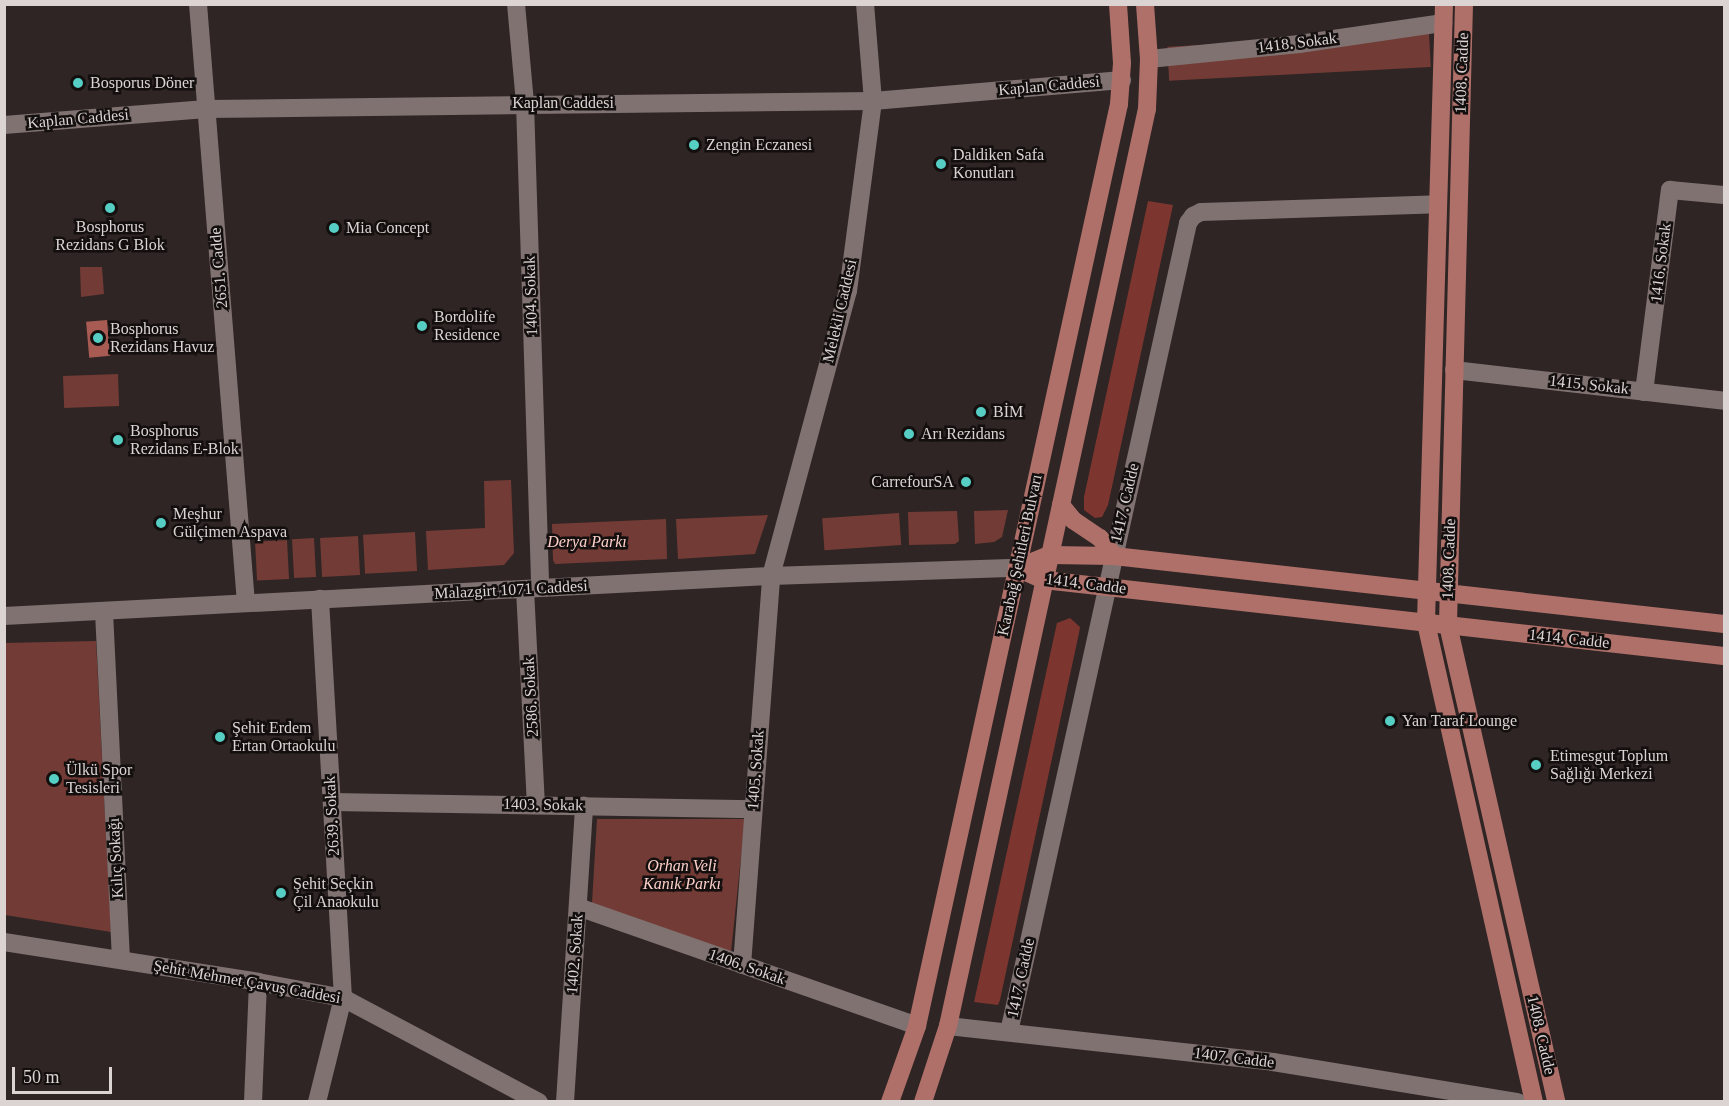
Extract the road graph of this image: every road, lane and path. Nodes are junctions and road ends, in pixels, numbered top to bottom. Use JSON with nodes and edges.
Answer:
{"nodes":[{"id":1,"x":198,"y":4,"type":"edge"},
{"id":2,"x":516,"y":4,"type":"edge"},
{"id":3,"x":865,"y":4,"type":"edge"},
{"id":4,"x":1118,"y":4,"type":"edge"},
{"id":5,"x":1144,"y":4,"type":"edge"},
{"id":6,"x":1444,"y":4,"type":"edge"},
{"id":7,"x":1464,"y":4,"type":"edge"},
{"id":8,"x":1443,"y":23,"type":"junction"},
{"id":9,"x":1149,"y":59,"type":"junction"},
{"id":10,"x":1122,"y":80,"type":"junction"},
{"id":11,"x":873,"y":101,"type":"junction"},
{"id":12,"x":525,"y":103,"type":"junction"},
{"id":13,"x":206,"y":109,"type":"junction"},
{"id":14,"x":4,"y":125,"type":"edge"},
{"id":15,"x":1725,"y":195,"type":"edge"},
{"id":16,"x":1438,"y":204,"type":"junction"},
{"id":17,"x":1454,"y":370,"type":"junction"},
{"id":18,"x":1644,"y":392,"type":"junction"},
{"id":19,"x":1725,"y":401,"type":"edge"},
{"id":20,"x":1061,"y":506,"type":"junction"},
{"id":21,"x":1050,"y":555,"type":"junction"},
{"id":22,"x":1114,"y":556,"type":"junction"},
{"id":23,"x":1017,"y":568,"type":"junction"},
{"id":24,"x":771,"y":576,"type":"junction"},
{"id":25,"x":1044,"y":580,"type":"junction"},
{"id":26,"x":1107,"y":587,"type":"junction"},
{"id":27,"x":532,"y":588,"type":"junction"},
{"id":28,"x":1427,"y":591,"type":"junction"},
{"id":29,"x":1448,"y":593,"type":"junction"},
{"id":30,"x":320,"y":599,"type":"junction"},
{"id":31,"x":246,"y":603,"type":"junction"},
{"id":32,"x":104,"y":612,"type":"junction"},
{"id":33,"x":4,"y":616,"type":"edge"},
{"id":34,"x":1426,"y":623,"type":"junction"},
{"id":35,"x":1725,"y":624,"type":"edge"},
{"id":36,"x":1448,"y":625,"type":"junction"},
{"id":37,"x":1725,"y":656,"type":"edge"},
{"id":38,"x":332,"y":802,"type":"junction"},
{"id":39,"x":536,"y":805,"type":"junction"},
{"id":40,"x":584,"y":806,"type":"junction"},
{"id":41,"x":753,"y":808,"type":"junction"},
{"id":42,"x":578,"y":907,"type":"junction"},
{"id":43,"x":4,"y":942,"type":"edge"},
{"id":44,"x":121,"y":960,"type":"junction"},
{"id":45,"x":742,"y":965,"type":"junction"},
{"id":46,"x":258,"y":982,"type":"junction"},
{"id":47,"x":342,"y":998,"type":"junction"},
{"id":48,"x":917,"y":1026,"type":"junction"},
{"id":49,"x":948,"y":1026,"type":"junction"},
{"id":50,"x":1009,"y":1032,"type":"junction"},
{"id":51,"x":253,"y":1101,"type":"edge"},
{"id":52,"x":317,"y":1101,"type":"edge"},
{"id":53,"x":539,"y":1101,"type":"edge"},
{"id":54,"x":565,"y":1101,"type":"edge"},
{"id":55,"x":890,"y":1101,"type":"edge"},
{"id":56,"x":922,"y":1101,"type":"edge"},
{"id":57,"x":1518,"y":1101,"type":"edge"},
{"id":58,"x":1534,"y":1101,"type":"edge"},
{"id":59,"x":1556,"y":1101,"type":"edge"}],
"edges":[{"from":1,"to":13,"type":"street","name":"2651. Cadde"},
{"from":2,"to":12,"type":"street","name":"1404. Sokak"},
{"from":3,"to":11,"type":"street","name":"Melekli Caddesi"},
{"from":4,"to":10,"type":"main road","name":"Karabağ Şehitleri Bulvarı"},
{"from":5,"to":9,"type":"main road","name":"Karabağ Şehitleri Bulvarı"},
{"from":6,"to":8,"type":"main road","name":"1408. Cadde"},
{"from":7,"to":17,"type":"main road","name":"1408. Cadde"},
{"from":8,"to":9,"type":"street","name":"1418. Sokak"},
{"from":8,"to":16,"type":"main road","name":"1408. Cadde"},
{"from":9,"to":20,"type":"main road","name":"Karabağ Şehitleri Bulvarı"},
{"from":10,"to":11,"type":"street","name":"Kaplan Caddesi"},
{"from":10,"to":23,"type":"main road","name":"Karabağ Şehitleri Bulvarı"},
{"from":11,"to":12,"type":"street","name":"Kaplan Caddesi"},
{"from":11,"to":24,"type":"street","name":"Melekli Caddesi"},
{"from":12,"to":13,"type":"street","name":"Kaplan Caddesi"},
{"from":12,"to":27,"type":"street","name":"1404. Sokak"},
{"from":13,"to":14,"type":"street","name":"Kaplan Caddesi"},
{"from":13,"to":31,"type":"street","name":"2651. Cadde"},
{"from":15,"to":18,"type":"street","name":"1416. Sokak"},
{"from":16,"to":22,"type":"street","name":"1417. Cadde"},
{"from":16,"to":28,"type":"main road","name":"1408. Cadde"},
{"from":17,"to":18,"type":"street","name":"1415. Sokak"},
{"from":17,"to":29,"type":"main road","name":"1408. Cadde"},
{"from":18,"to":19,"type":"street","name":"1415. Sokak"},
{"from":20,"to":21,"type":"main road","name":"Karabağ Şehitleri Bulvarı"},
{"from":20,"to":22,"type":"main road"},
{"from":21,"to":22,"type":"main road","name":"1414. Cadde"},
{"from":21,"to":23,"type":"main road","name":"1414. Cadde"},
{"from":21,"to":25,"type":"main road","name":"Karabağ Şehitleri Bulvarı"},
{"from":22,"to":26,"type":"street","name":"1417. Cadde"},
{"from":22,"to":28,"type":"main road","name":"1414. Cadde"},
{"from":23,"to":24,"type":"street","name":"Malazgirt 1071 Caddesi"},
{"from":23,"to":25,"type":"main road","name":"1414. Cadde"},
{"from":23,"to":48,"type":"main road","name":"Karabağ Şehitleri Bulvarı"},
{"from":24,"to":27,"type":"street","name":"Malazgirt 1071 Caddesi"},
{"from":24,"to":41,"type":"street","name":"1405. Sokak"},
{"from":25,"to":26,"type":"main road","name":"1414. Cadde"},
{"from":25,"to":49,"type":"main road","name":"Karabağ Şehitleri Bulvarı"},
{"from":26,"to":34,"type":"main road","name":"1414. Cadde"},
{"from":26,"to":50,"type":"street","name":"1417. Cadde"},
{"from":27,"to":30,"type":"street","name":"Malazgirt 1071 Caddesi"},
{"from":27,"to":39,"type":"street","name":"2586. Sokak"},
{"from":28,"to":29,"type":"main road","name":"1414. Cadde"},
{"from":28,"to":34,"type":"main road","name":"1408. Cadde"},
{"from":29,"to":35,"type":"main road","name":"1414. Cadde"},
{"from":29,"to":36,"type":"main road","name":"1408. Cadde"},
{"from":30,"to":31,"type":"street","name":"Malazgirt 1071 Caddesi"},
{"from":30,"to":38,"type":"street","name":"2639. Sokak"},
{"from":31,"to":32,"type":"street","name":"Malazgirt 1071 Caddesi"},
{"from":32,"to":33,"type":"street","name":"Malazgirt 1071 Caddesi"},
{"from":32,"to":44,"type":"street","name":"Kılıç Sokağı"},
{"from":34,"to":36,"type":"main road","name":"1414. Cadde"},
{"from":34,"to":58,"type":"main road","name":"1408. Cadde"},
{"from":36,"to":37,"type":"main road","name":"1414. Cadde"},
{"from":36,"to":59,"type":"main road","name":"1408. Cadde"},
{"from":38,"to":39,"type":"street","name":"1403. Sokak"},
{"from":38,"to":47,"type":"street","name":"2639. Sokak"},
{"from":39,"to":40,"type":"street","name":"1403. Sokak"},
{"from":40,"to":41,"type":"street","name":"1403. Sokak"},
{"from":40,"to":42,"type":"street","name":"1402. Sokak"},
{"from":41,"to":45,"type":"street","name":"1405. Sokak"},
{"from":42,"to":45,"type":"street","name":"1406. Sokak"},
{"from":42,"to":54,"type":"street","name":"1402. Sokak"},
{"from":43,"to":44,"type":"street","name":"Şehit Mehmet Çavuş Caddesi"},
{"from":44,"to":46,"type":"street","name":"Şehit Mehmet Çavuş Caddesi"},
{"from":45,"to":48,"type":"street","name":"1406. Sokak"},
{"from":46,"to":47,"type":"street","name":"Şehit Mehmet Çavuş Caddesi"},
{"from":46,"to":51,"type":"street"},
{"from":47,"to":52,"type":"street","name":"2639. Sokak"},
{"from":47,"to":53,"type":"street","name":"Şehit Mehmet Çavuş Caddesi"},
{"from":48,"to":55,"type":"main road","name":"Karabağ Şehitleri Bulvarı"},
{"from":49,"to":50,"type":"street","name":"1407. Cadde"},
{"from":49,"to":56,"type":"main road","name":"Karabağ Şehitleri Bulvarı"},
{"from":50,"to":57,"type":"street","name":"1407. Cadde"}]}
